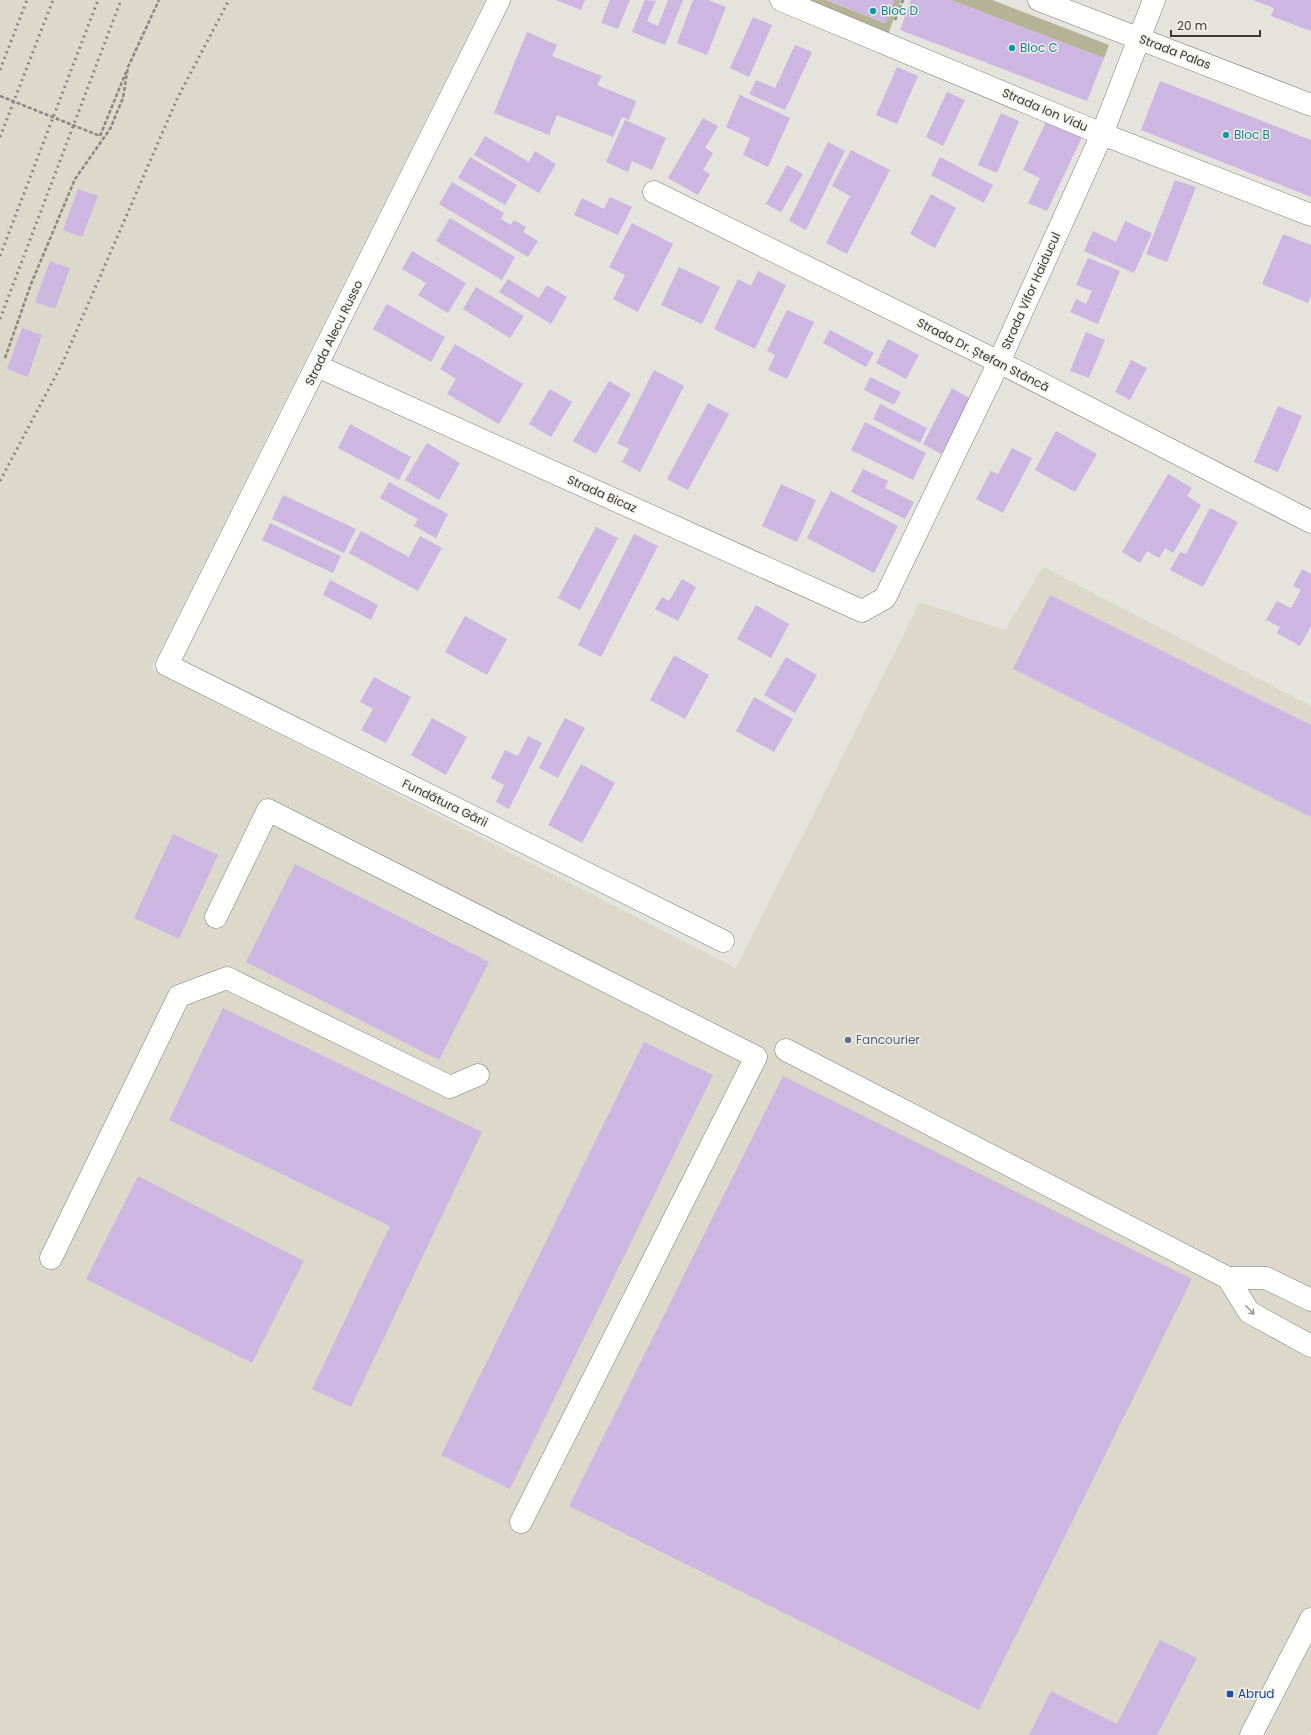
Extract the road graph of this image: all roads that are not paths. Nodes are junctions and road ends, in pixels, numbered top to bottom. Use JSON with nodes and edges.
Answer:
{"nodes":[{"id":1,"x":499,"y":0,"type":"edge"},
{"id":2,"x":781,"y":0,"type":"edge"},
{"id":3,"x":1039,"y":0,"type":"edge"},
{"id":4,"x":1154,"y":0,"type":"edge"},
{"id":5,"x":1139,"y":38,"type":"junction"},
{"id":6,"x":1311,"y":105,"type":"edge"},
{"id":7,"x":1102,"y":134,"type":"junction"},
{"id":8,"x":654,"y":192,"type":"dead end"},
{"id":9,"x":1311,"y":215,"type":"edge"},
{"id":10,"x":999,"y":362,"type":"junction"},
{"id":11,"x":317,"y":366,"type":"junction"},
{"id":12,"x":1311,"y":522,"type":"edge"},
{"id":13,"x":886,"y":598,"type":"joint"},
{"id":14,"x":167,"y":665,"type":"joint"},
{"id":15,"x":216,"y":918,"type":"dead end"},
{"id":16,"x":723,"y":941,"type":"dead end"},
{"id":17,"x":786,"y":1050,"type":"dead end"},
{"id":18,"x":478,"y":1075,"type":"dead end"},
{"id":19,"x":51,"y":1258,"type":"dead end"},
{"id":20,"x":1228,"y":1278,"type":"junction"},
{"id":21,"x":1311,"y":1300,"type":"edge"},
{"id":22,"x":1311,"y":1346,"type":"edge"},
{"id":23,"x":521,"y":1522,"type":"dead end"},
{"id":24,"x":1311,"y":1619,"type":"edge"},
{"id":25,"x":1251,"y":1735,"type":"edge"}],
"edges":[{"from":1,"to":11,"type":"street","name":"Strada Alecu Russo"},
{"from":2,"to":7,"type":"street","name":"Strada Ion Vidu"},
{"from":3,"to":5,"type":"street","name":"Strada Palas"},
{"from":4,"to":5,"type":"street","name":"Strada Vifor Haiducul"},
{"from":5,"to":6,"type":"street","name":"Strada Palas"},
{"from":5,"to":7,"type":"street","name":"Strada Vifor Haiducul"},
{"from":7,"to":9,"type":"street","name":"Strada Ion Vidu"},
{"from":7,"to":10,"type":"street","name":"Strada Vifor Haiducul"},
{"from":8,"to":10,"type":"street","name":"Strada Dr. Ștefan Stâncă"},
{"from":10,"to":12,"type":"street","name":"Strada Dr. Ștefan Stâncă"},
{"from":10,"to":13,"type":"street","name":"Strada Vifor Haiducul"},
{"from":11,"to":13,"type":"street","name":"Strada Bicaz"},
{"from":11,"to":14,"type":"street","name":"Strada Alecu Russo"},
{"from":14,"to":16,"type":"street","name":"Fundătura Gării"},
{"from":15,"to":23,"type":"street"},
{"from":17,"to":20,"type":"street"},
{"from":18,"to":19,"type":"street"},
{"from":20,"to":21,"type":"street"},
{"from":20,"to":22,"type":"street","one_way":true},
{"from":24,"to":25,"type":"street"}]}
